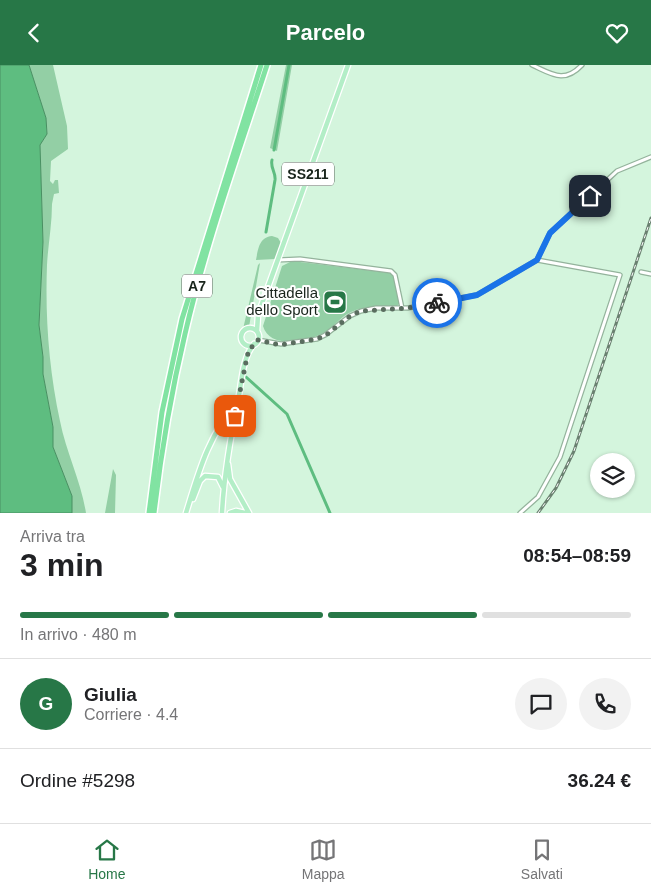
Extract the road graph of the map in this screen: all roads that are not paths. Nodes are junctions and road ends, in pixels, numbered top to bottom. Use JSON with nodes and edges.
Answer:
{"nodes":[{"id":1,"x":261,"y":65,"type":"edge"},
{"id":2,"x":267,"y":65,"type":"edge"},
{"id":3,"x":348,"y":65,"type":"edge"},
{"id":4,"x":532,"y":65,"type":"edge"},
{"id":5,"x":582,"y":65,"type":"edge"},
{"id":6,"x":651,"y":157,"type":"edge"},
{"id":7,"x":278,"y":260,"type":"junction"},
{"id":8,"x":537,"y":260,"type":"junction"},
{"id":9,"x":641,"y":272,"type":"dead end"},
{"id":10,"x":651,"y":274,"type":"edge"},
{"id":11,"x":402,"y":308,"type":"junction"},
{"id":12,"x":258,"y":315,"type":"junction"},
{"id":13,"x":248,"y":328,"type":"junction"},
{"id":14,"x":257,"y":331,"type":"junction"},
{"id":15,"x":243,"y":342,"type":"junction"},
{"id":16,"x":256,"y":342,"type":"junction"},
{"id":17,"x":247,"y":357,"type":"junction"},
{"id":18,"x":238,"y":402,"type":"junction"},
{"id":19,"x":228,"y":453,"type":"junction"},
{"id":20,"x":223,"y":490,"type":"junction"},
{"id":21,"x":186,"y":512,"type":"edge"},
{"id":22,"x":149,"y":513,"type":"edge"},
{"id":23,"x":154,"y":513,"type":"edge"},
{"id":24,"x":222,"y":513,"type":"edge"},
{"id":25,"x":230,"y":513,"type":"edge"},
{"id":26,"x":245,"y":513,"type":"edge"},
{"id":27,"x":249,"y":513,"type":"edge"},
{"id":28,"x":520,"y":513,"type":"edge"}],
"edges":[{"from":1,"to":22,"type":"highway","number":"A7"},
{"from":2,"to":23,"type":"highway","number":"A7"},
{"from":3,"to":7,"type":"main road","number":"SS211"},
{"from":4,"to":5,"type":"street"},
{"from":6,"to":8,"type":"street"},
{"from":7,"to":11,"type":"street"},
{"from":7,"to":12,"type":"main road","number":"SS211"},
{"from":8,"to":11,"type":"street"},
{"from":8,"to":28,"type":"street"},
{"from":9,"to":10,"type":"street"},
{"from":11,"to":16,"type":"street"},
{"from":12,"to":13,"type":"main road","number":"SS211"},
{"from":12,"to":14,"type":"main road","number":"SS211"},
{"from":13,"to":14,"type":"main road"},
{"from":13,"to":15,"type":"main road","number":"SS211"},
{"from":14,"to":16,"type":"main road","number":"SS211"},
{"from":15,"to":16,"type":"main road"},
{"from":15,"to":17,"type":"main road"},
{"from":16,"to":17,"type":"main road"},
{"from":17,"to":18,"type":"main road"},
{"from":18,"to":19,"type":"main road"},
{"from":18,"to":21,"type":"main road"},
{"from":19,"to":20,"type":"main road"},
{"from":19,"to":27,"type":"main road"},
{"from":20,"to":21,"type":"main road"},
{"from":20,"to":24,"type":"main road"},
{"from":25,"to":26,"type":"main road"}]}
